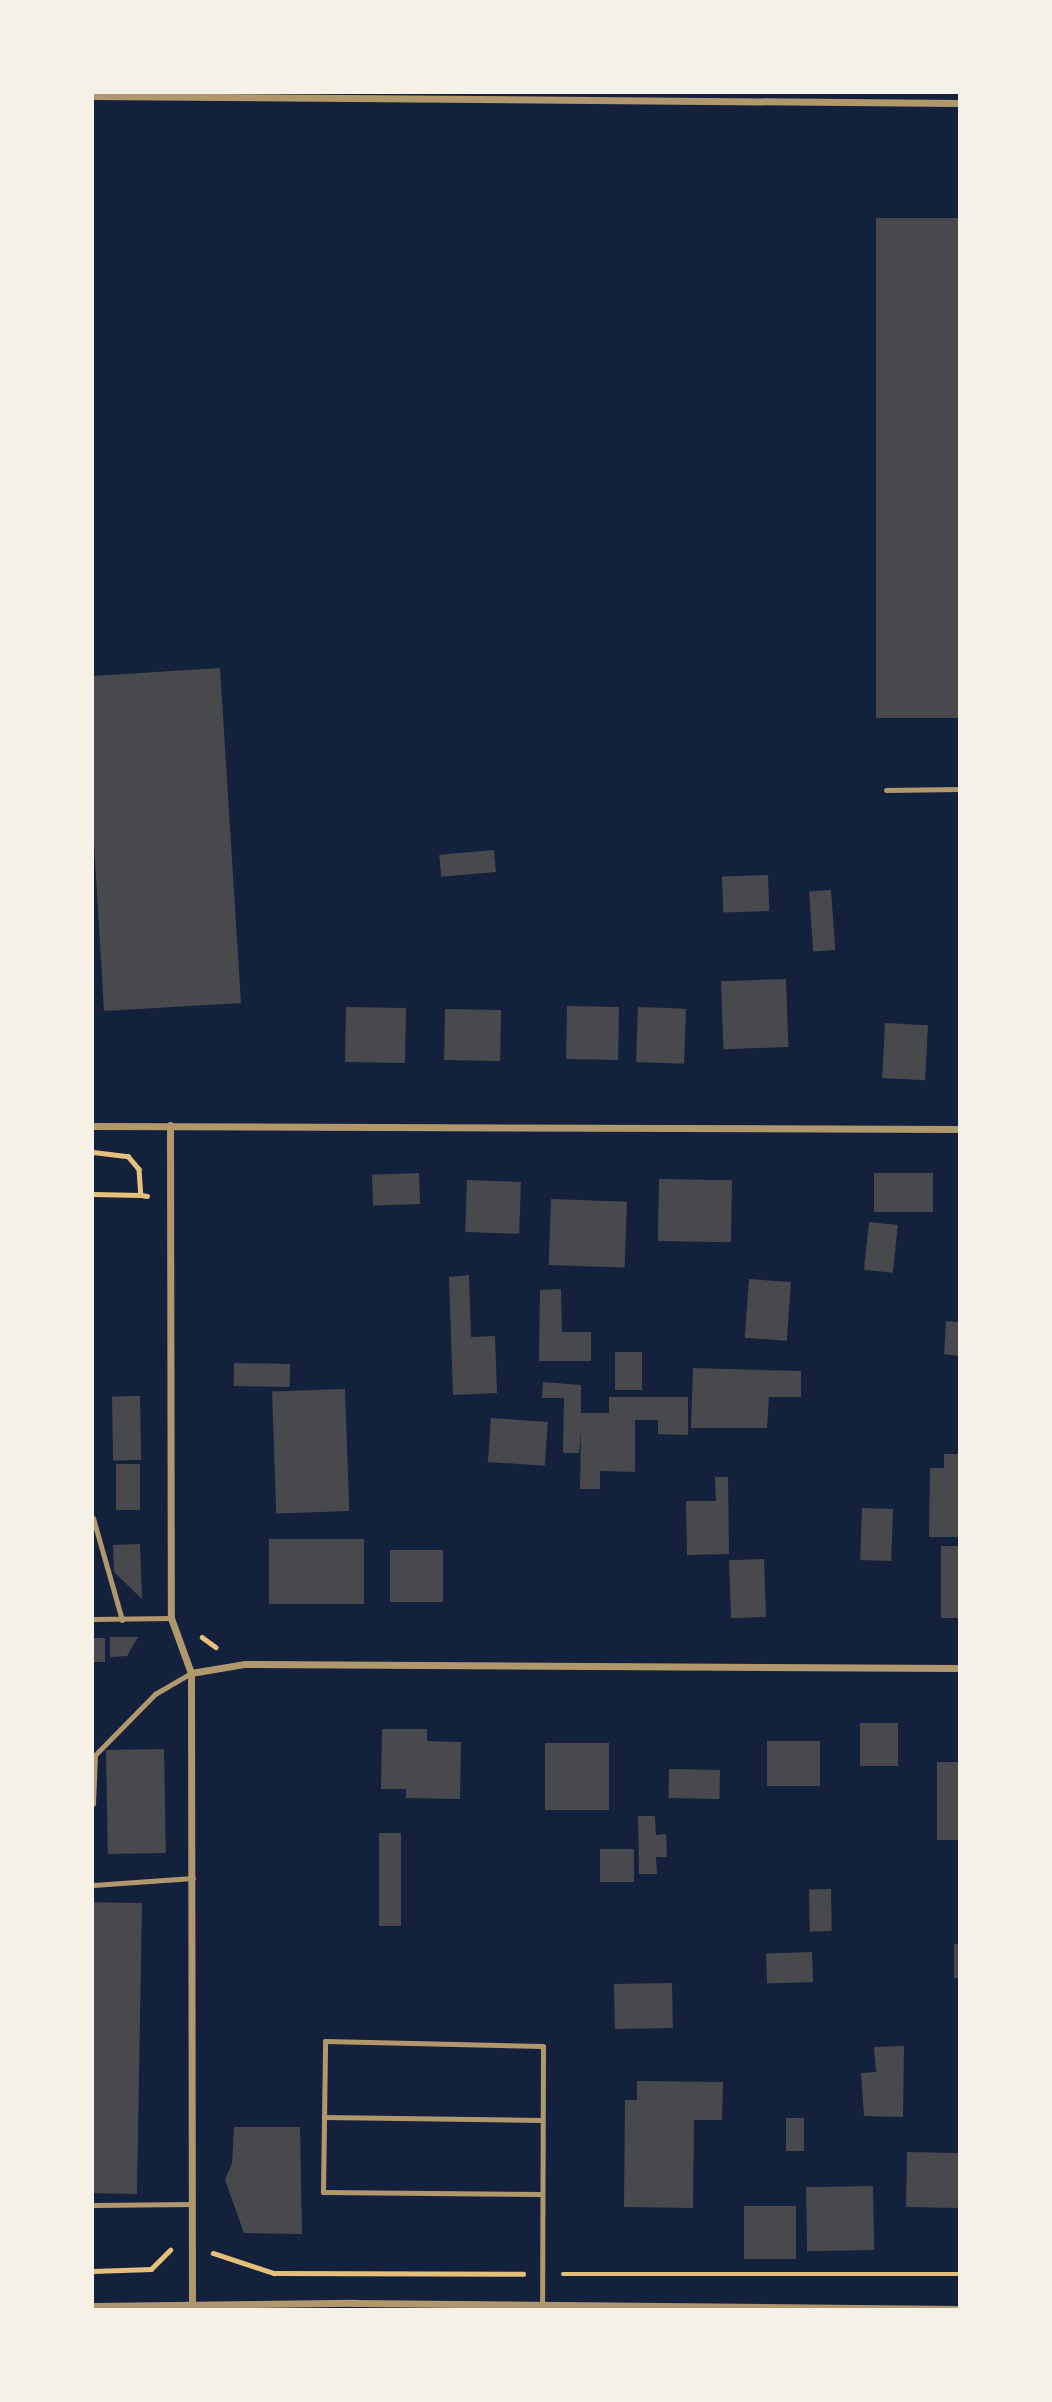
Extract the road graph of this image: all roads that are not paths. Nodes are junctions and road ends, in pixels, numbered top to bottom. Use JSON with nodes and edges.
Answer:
{"nodes":[{"id":1,"x":902,"y":93,"type":"edge"},
{"id":2,"x":93,"y":96,"type":"edge"},
{"id":3,"x":903,"y":103,"type":"junction"},
{"id":4,"x":959,"y":103,"type":"edge"},
{"id":5,"x":959,"y":789,"type":"edge"},
{"id":6,"x":886,"y":790,"type":"dead end"},
{"id":7,"x":170,"y":1125,"type":"junction"},
{"id":8,"x":93,"y":1126,"type":"edge"},
{"id":9,"x":959,"y":1129,"type":"edge"},
{"id":10,"x":93,"y":1518,"type":"edge"},
{"id":11,"x":171,"y":1618,"type":"junction"},
{"id":12,"x":93,"y":1619,"type":"edge"},
{"id":13,"x":122,"y":1620,"type":"junction"},
{"id":14,"x":959,"y":1668,"type":"edge"},
{"id":15,"x":191,"y":1672,"type":"junction"},
{"id":16,"x":93,"y":1804,"type":"edge"},
{"id":17,"x":193,"y":1878,"type":"junction"},
{"id":18,"x":93,"y":1885,"type":"edge"},
{"id":19,"x":324,"y":2118,"type":"junction"},
{"id":20,"x":542,"y":2120,"type":"junction"},
{"id":21,"x":541,"y":2194,"type":"junction"},
{"id":22,"x":192,"y":2204,"type":"junction"},
{"id":23,"x":93,"y":2205,"type":"edge"},
{"id":24,"x":192,"y":2303,"type":"junction"},
{"id":25,"x":541,"y":2305,"type":"junction"},
{"id":26,"x":93,"y":2306,"type":"edge"},
{"id":27,"x":306,"y":2306,"type":"edge"},
{"id":28,"x":959,"y":2309,"type":"edge"}],
"edges":[{"from":1,"to":3,"type":"lane"},
{"from":2,"to":3,"type":"street"},
{"from":3,"to":4,"type":"street"},
{"from":5,"to":6,"type":"lane"},
{"from":7,"to":8,"type":"street"},
{"from":7,"to":9,"type":"street"},
{"from":7,"to":11,"type":"street"},
{"from":10,"to":13,"type":"lane"},
{"from":11,"to":13,"type":"lane"},
{"from":11,"to":15,"type":"street"},
{"from":12,"to":13,"type":"lane"},
{"from":14,"to":15,"type":"street"},
{"from":15,"to":16,"type":"lane"},
{"from":15,"to":17,"type":"street"},
{"from":17,"to":18,"type":"lane"},
{"from":17,"to":22,"type":"street"},
{"from":19,"to":20,"type":"lane"},
{"from":19,"to":20,"type":"lane"},
{"from":19,"to":21,"type":"lane"},
{"from":20,"to":21,"type":"lane"},
{"from":21,"to":25,"type":"lane"},
{"from":22,"to":23,"type":"lane"},
{"from":22,"to":24,"type":"street"},
{"from":24,"to":26,"type":"street"},
{"from":24,"to":27,"type":"street"},
{"from":25,"to":27,"type":"street"},
{"from":25,"to":28,"type":"street"}]}
